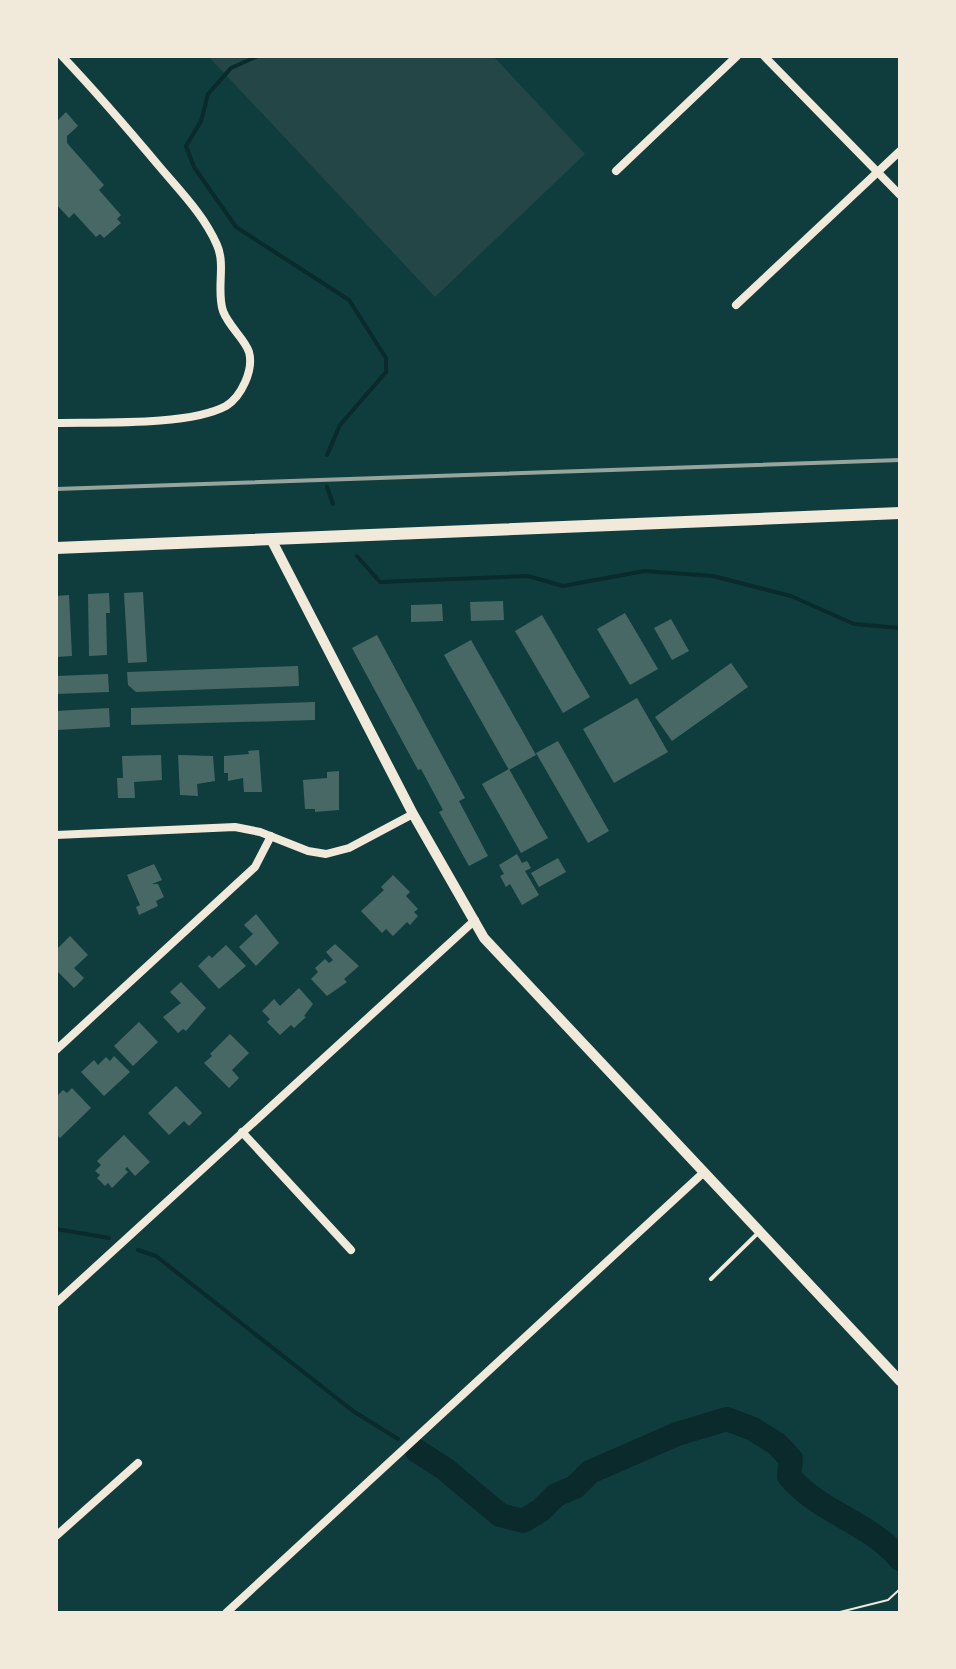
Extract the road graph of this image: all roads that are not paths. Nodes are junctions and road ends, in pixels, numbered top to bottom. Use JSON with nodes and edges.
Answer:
{"nodes":[{"id":1,"x":62,"y":56,"type":"edge"},
{"id":2,"x":737,"y":56,"type":"edge"},
{"id":3,"x":764,"y":56,"type":"edge"},
{"id":4,"x":900,"y":151,"type":"edge"},
{"id":5,"x":616,"y":171,"type":"dead end"},
{"id":6,"x":877,"y":172,"type":"junction"},
{"id":7,"x":900,"y":195,"type":"edge"},
{"id":8,"x":736,"y":305,"type":"dead end"},
{"id":9,"x":56,"y":423,"type":"edge"},
{"id":10,"x":900,"y":513,"type":"edge"},
{"id":11,"x":271,"y":539,"type":"junction"},
{"id":12,"x":56,"y":548,"type":"edge"},
{"id":13,"x":413,"y":814,"type":"junction"},
{"id":14,"x":56,"y":835,"type":"edge"},
{"id":15,"x":271,"y":836,"type":"junction"},
{"id":16,"x":475,"y":920,"type":"junction"},
{"id":17,"x":56,"y":1050,"type":"edge"},
{"id":18,"x":242,"y":1132,"type":"junction"},
{"id":19,"x":703,"y":1173,"type":"junction"},
{"id":20,"x":759,"y":1232,"type":"junction"},
{"id":21,"x":351,"y":1250,"type":"dead end"},
{"id":22,"x":711,"y":1279,"type":"dead end"},
{"id":23,"x":56,"y":1303,"type":"edge"},
{"id":24,"x":900,"y":1381,"type":"edge"},
{"id":25,"x":138,"y":1463,"type":"dead end"},
{"id":26,"x":56,"y":1536,"type":"edge"},
{"id":27,"x":226,"y":1613,"type":"edge"}],
"edges":[{"from":1,"to":9,"type":"street"},
{"from":2,"to":5,"type":"street"},
{"from":3,"to":6,"type":"street"},
{"from":4,"to":6,"type":"street"},
{"from":6,"to":7,"type":"street"},
{"from":6,"to":8,"type":"street"},
{"from":10,"to":11,"type":"main road"},
{"from":11,"to":12,"type":"main road"},
{"from":11,"to":13,"type":"street"},
{"from":13,"to":15,"type":"street"},
{"from":13,"to":16,"type":"street"},
{"from":14,"to":15,"type":"street"},
{"from":15,"to":17,"type":"street"},
{"from":16,"to":18,"type":"street"},
{"from":16,"to":19,"type":"street"},
{"from":18,"to":21,"type":"street"},
{"from":18,"to":23,"type":"street"},
{"from":19,"to":20,"type":"street"},
{"from":19,"to":27,"type":"street"},
{"from":20,"to":22,"type":"lane"},
{"from":20,"to":24,"type":"street"},
{"from":25,"to":26,"type":"street"}]}
